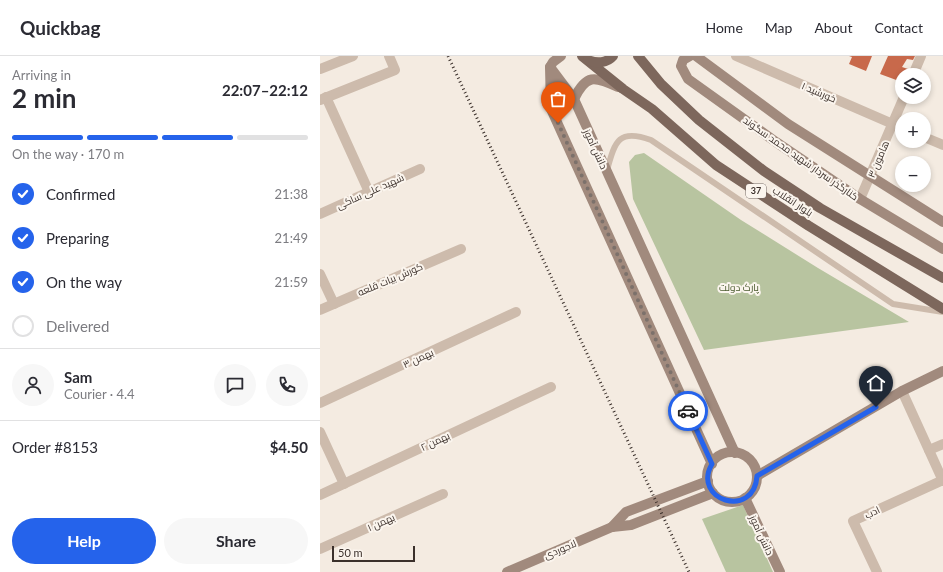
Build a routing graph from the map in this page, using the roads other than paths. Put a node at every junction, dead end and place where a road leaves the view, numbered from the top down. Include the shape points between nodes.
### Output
1 (353, 56) edge
2 (389, 56) edge
3 (548, 56) edge
4 (561, 56) edge
5 (613, 56) edge
6 (638, 56) edge
7 (690, 56) edge
8 (696, 56) edge
9 (736, 56) edge
10 (921, 56) edge
11 (583, 57) edge
12 (707, 59) edge
13 (550, 67) junction
14 (916, 68) edge
15 (320, 69) edge
16 (623, 89) junction
17 (323, 98) edge
18 (574, 99) junction
19 (895, 125) edge
20 (895, 130) edge
21 (931, 140) edge
22 (943, 145) edge
23 (420, 169) dead end
24 (607, 171) junction
25 (871, 177) junction
26 (369, 192) junction
27 (860, 199) junction
28 (320, 214) edge
29 (943, 222) edge
30 (461, 249) dead end
31 (943, 249) edge
32 (320, 274) edge
33 (943, 278) edge
34 (334, 304) junction
35 (943, 309) edge
36 (320, 310) edge
37 (516, 312) dead end
38 (943, 312) edge
39 (943, 371) edge
40 (551, 387) dead end
41 (902, 391) junction
42 (320, 403) edge
43 (320, 432) edge
44 (943, 444) edge
45 (929, 450) junction
46 (735, 453) junction
47 (712, 464) junction
48 (757, 476) junction
49 (708, 480) junction
50 (943, 480) edge
51 (344, 484) junction
52 (713, 492) junction
53 (443, 494) dead end
54 (320, 495) edge
55 (745, 498) junction
56 (612, 527) junction
57 (320, 549) edge
58 (507, 572) edge
59 (780, 572) edge
60 (877, 572) edge

1 - 15 street
2 - 17 street via 395,70
3 - 13 street
4 - 13 street
5 - 11 main road via 602,62 593,62
6 - 33 main road, بلوار انقلاب / 37 via 660,84 764,171 820,208
7 - 27 street, کنارگذر سردار شهید محمد سگوند via 683,60 680,66 688,79
8 - 12 street, کنارگذر سردار شهید محمد سگوند
9 - 19 street, خورشید ۱
10 - 14 street
11 - 16 main road, بلوار انقلاب / 37
12 - 25 street, کنارگذر سردار شهید محمد سگوند via 788,124
13 - 18 street, دانش آموز
13 - 47 street via 551,109
16 - 18 street via 601,79 591,80 580,86
16 - 35 main road, بلوار انقلاب / 37 via 652,109 716,165
17 - 26 street
18 - 24 street, دانش آموز
20 - 25 street, هامون ۳
21 - 22 street
23 - 26 street, شهید علی ساکی
24 - 38 lane via 615,144 620,139 638,135 651,140 894,304
24 - 46 street, دانش آموز
25 - 27 street, هامون ۳
25 - 29 street, کنارگذر سردار شهید محمد سگوند
26 - 28 street, شهید علی ساکی
27 - 31 street, کنارگذر سردار شهید محمد سگوند
30 - 34 street, کورش بیات قلعه
32 - 34 street
34 - 36 street, کورش بیات قلعه
37 - 42 street, بهمن ۳
39 - 41 street
40 - 51 street, بهمن ۲
41 - 45 street
41 - 48 street
43 - 51 street
44 - 45 street
45 - 50 street
46 - 47 street via 722,455
46 - 48 street via 750,460
47 - 49 street
48 - 55 street via 754,489
49 - 52 street
49 - 56 street, لاجوردی via 626,512
50 - 60 street, ادب via 853,521
51 - 54 street, بهمن ۲
52 - 55 street via 728,501
52 - 56 street, لاجوردی via 631,525
53 - 57 street, بهمن ۱
55 - 59 street, دانش آموز
56 - 58 street, لاجوردی

